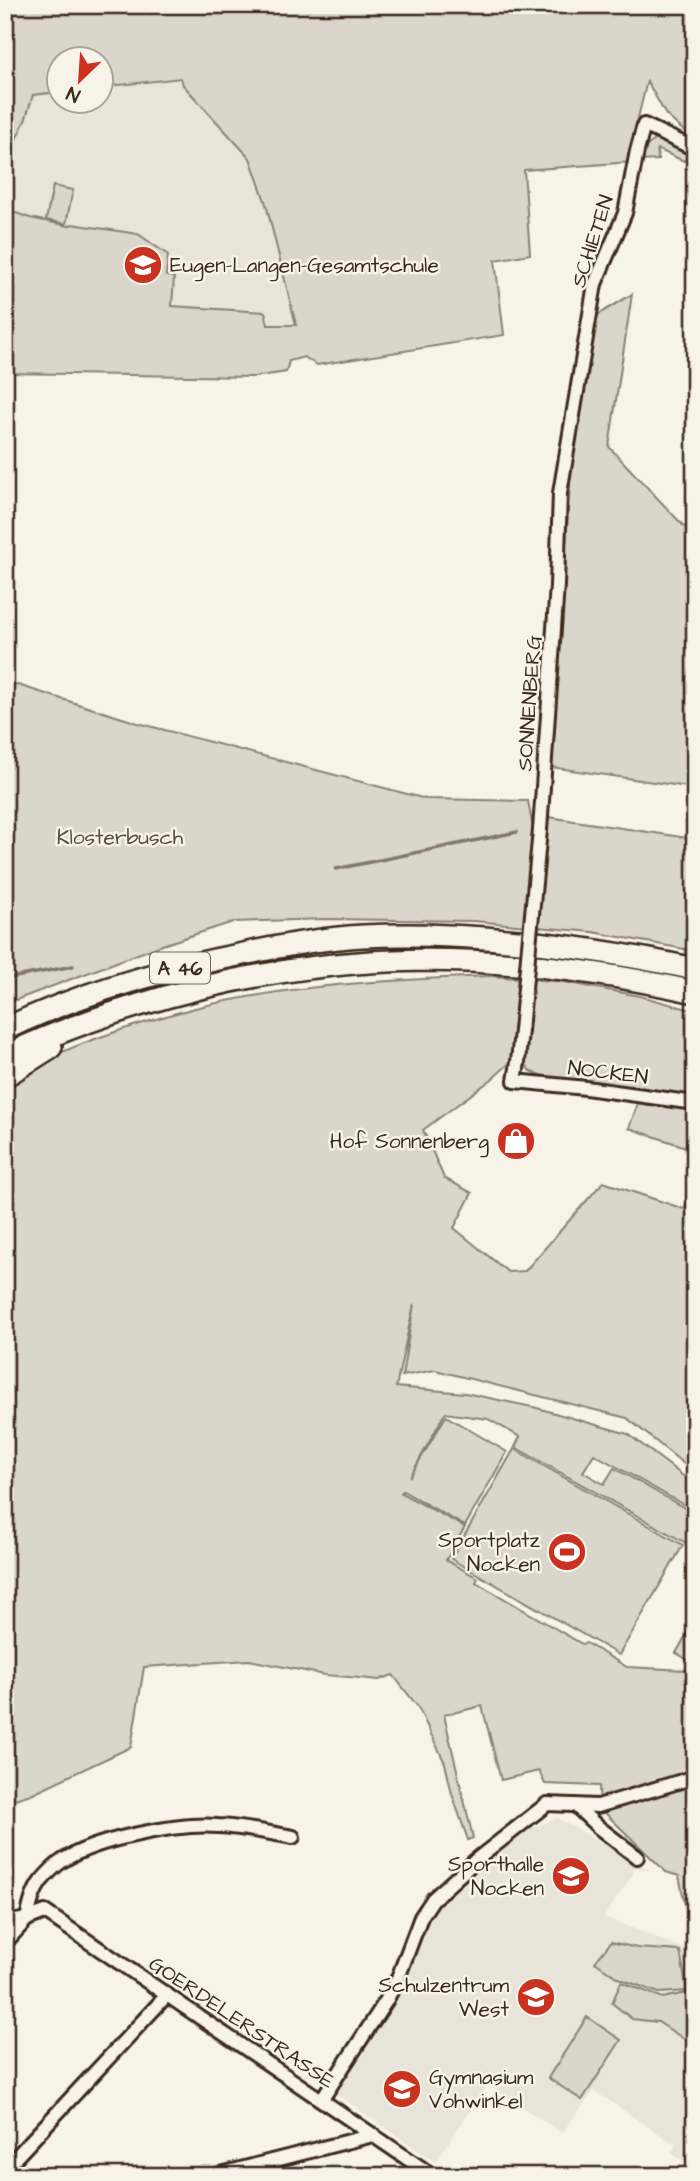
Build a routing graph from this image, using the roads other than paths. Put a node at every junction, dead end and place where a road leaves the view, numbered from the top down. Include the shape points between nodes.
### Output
1 (695, 149) edge
2 (587, 329) joint
3 (695, 970) edge
4 (695, 992) edge
5 (90, 1020) junction
6 (5, 1029) edge
7 (5, 1056) edge
8 (5, 1076) edge
9 (515, 1081) joint
10 (695, 1103) edge
11 (695, 1777) edge
12 (575, 1805) junction
13 (293, 1838) dead end
14 (637, 1857) dead end
15 (27, 1919) junction
16 (5, 1923) edge
17 (5, 1943) edge
18 (167, 1995) junction
19 (322, 2099) junction
20 (373, 2135) junction
21 (5, 2169) edge
22 (213, 2176) edge
23 (433, 2176) edge

1 - 2 street, SCHIETEN via 644,125 625,213 595,284
2 - 9 street, SONNENBERG, bridge via 560,493 540,830
3 - 6 highway, A 46 via 501,939 362,936 198,963 95,992
4 - 5 highway, A 46 via 557,967 410,960 248,976
5 - 7 highway, A 46
5 - 8 highway
9 - 10 street, NOCKEN
11 - 12 street via 598,1806
12 - 14 street
12 - 19 street via 547,1804 433,1899 386,2001
13 - 15 street via 235,1827 184,1826 102,1844 60,1863 40,1882
15 - 16 street
15 - 17 street
15 - 18 street, GOERDELERSTRASSE via 45,1912
18 - 19 street, GOERDELERSTRASSE
18 - 21 street
19 - 20 street, GOERDELERSTRASSE
20 - 22 street
20 - 23 street, GOERDELERSTRASSE

